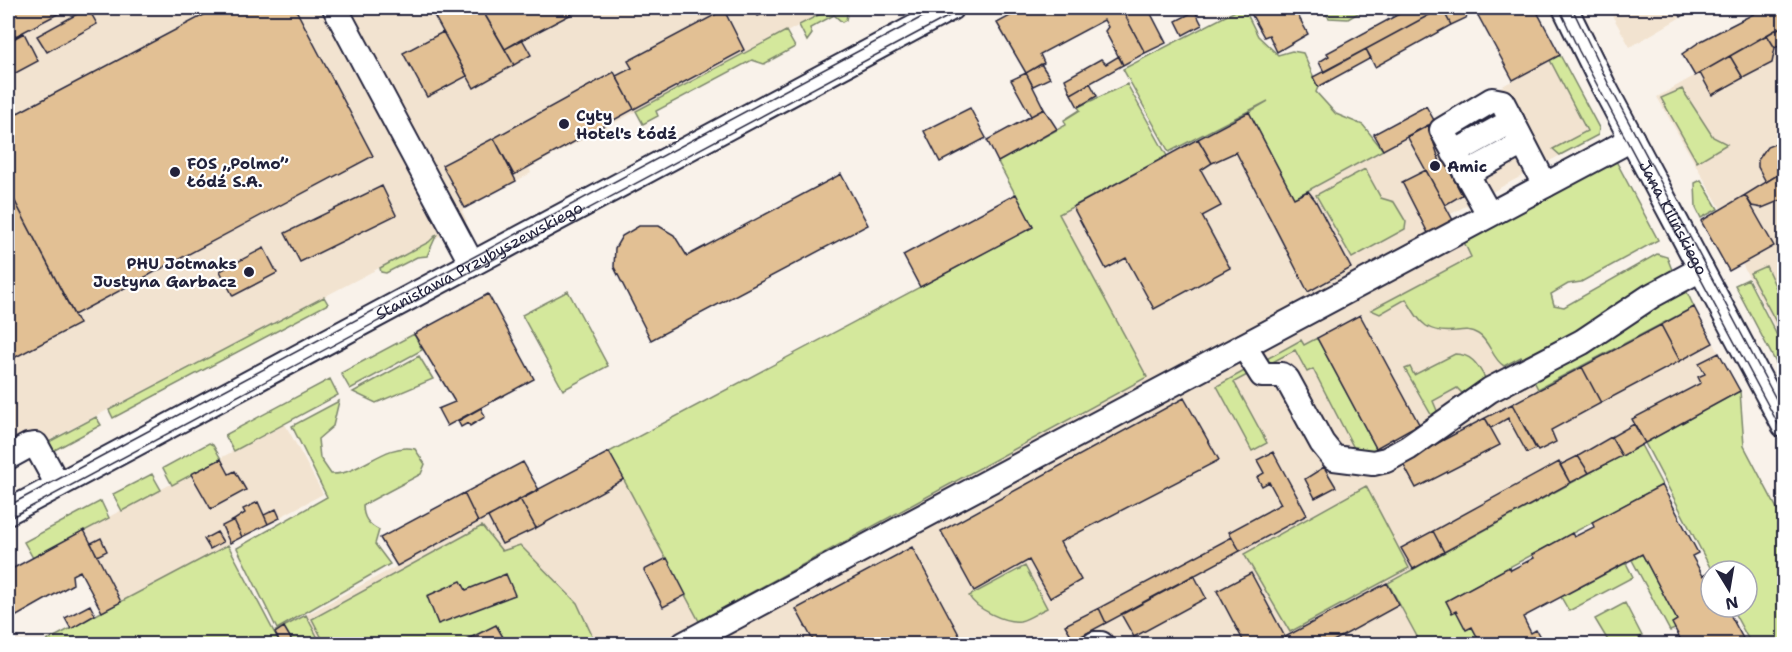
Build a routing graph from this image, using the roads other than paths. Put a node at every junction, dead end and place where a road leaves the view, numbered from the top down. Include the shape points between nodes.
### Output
1 (335, 8) edge
2 (951, 8) edge
3 (1566, 8) edge
4 (1632, 139) junction
5 (1523, 143) junction
6 (1466, 174) junction
7 (1545, 185) junction
8 (1489, 214) junction
9 (472, 264) junction
10 (1701, 268) junction
11 (1244, 346) junction
12 (1785, 425) edge
13 (8, 457) edge
14 (58, 485) junction
15 (8, 512) edge
16 (684, 645) edge
17 (1095, 645) edge
18 (1101, 645) edge

1 - 9 street
2 - 9 street, Stanisława Przybyszewskiego
3 - 4 street, Jana Kilińskiego
4 - 7 street
4 - 10 street, Jana Kilińskiego
5 - 6 street
5 - 6 street via 1497,99 1454,121 1442,130
5 - 7 street
6 - 8 street
7 - 8 street
8 - 11 street
9 - 14 street, Stanisława Przybyszewskiego
10 - 11 street via 1582,342 1490,390 1380,463 1334,459 1287,379 1282,375 1262,375
10 - 12 street, Jana Kilińskiego
11 - 16 street
13 - 14 street via 36,445
14 - 15 street, Stanisława Przybyszewskiego
17 - 18 street

